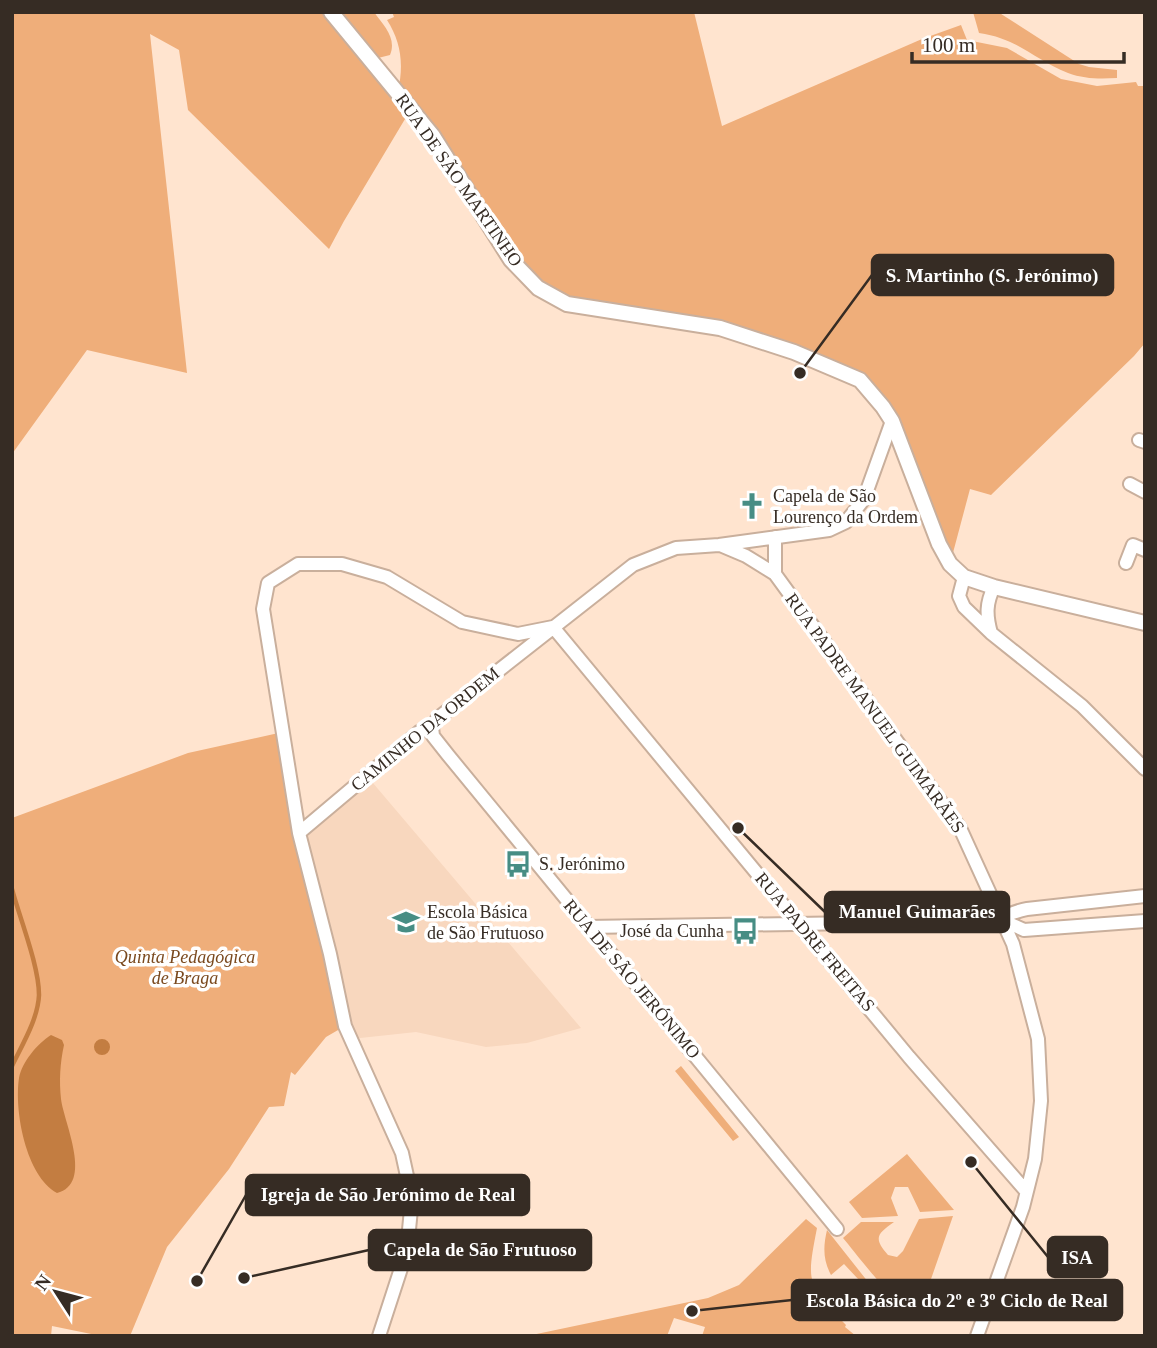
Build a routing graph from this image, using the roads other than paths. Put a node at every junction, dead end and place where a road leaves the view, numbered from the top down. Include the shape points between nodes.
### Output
1 (331, 12) edge
2 (892, 421) junction
3 (1130, 484) dead end
4 (1145, 492) edge
5 (775, 537) junction
6 (719, 545) junction
7 (1145, 550) edge
8 (1126, 563) dead end
9 (775, 574) junction
10 (964, 577) junction
11 (994, 587) junction
12 (1145, 623) edge
13 (553, 627) junction
14 (991, 633) junction
15 (432, 727) junction
16 (1145, 769) edge
17 (299, 833) junction
18 (1145, 896) edge
19 (1002, 920) junction
20 (1145, 921) edge
21 (800, 923) junction
22 (587, 927) junction
23 (1026, 1191) junction
24 (837, 1229) dead end
25 (379, 1336) edge
26 (977, 1336) edge

1 - 2 street, RUA DE SÃO MARTINHO via 433,136 512,260 538,288 567,304 720,328 794,352 860,380
2 - 5 street, CAMINHO DA ORDEM via 864,499 846,522 829,530
2 - 10 street, RUA DE SÃO MARTINHO via 939,544
3 - 4 street
5 - 6 street, CAMINHO DA ORDEM
5 - 9 street, RUA PADRE MANUEL GUIMARÃES
6 - 9 street, RUA PADRE MANUEL GUIMARÃES
6 - 13 street, CAMINHO DA ORDEM via 676,548 633,565
7 - 8 street via 1133,545
9 - 19 street, RUA PADRE MANUEL GUIMARÃES via 960,828
10 - 11 street
10 - 14 street via 959,596 964,607
11 - 12 street
11 - 14 street via 986,612
13 - 15 street, CAMINHO DA ORDEM
13 - 17 street, CAMINHO DA ORDEM via 517,634 462,622 387,577 342,564 298,564 268,583 263,609
13 - 21 street, RUA PADRE FREITAS
14 - 16 street via 1082,706
15 - 17 street, CAMINHO DA ORDEM via 419,732
15 - 22 street, RUA DE SÃO JERÓNIMO via 433,736
17 - 25 street via 345,1026 402,1153 412,1199 407,1250
18 - 19 street via 1019,910
19 - 20 street via 1024,930
19 - 21 street
19 - 23 street, RUA PADRE MANUEL GUIMARÃES via 1013,944 1038,1039 1041,1101 1035,1159
21 - 22 street
21 - 23 street, RUA PADRE FREITAS
22 - 24 street, RUA DE SÃO JERÓNIMO
23 - 26 street, RUA PADRE MANUEL GUIMARÃES

